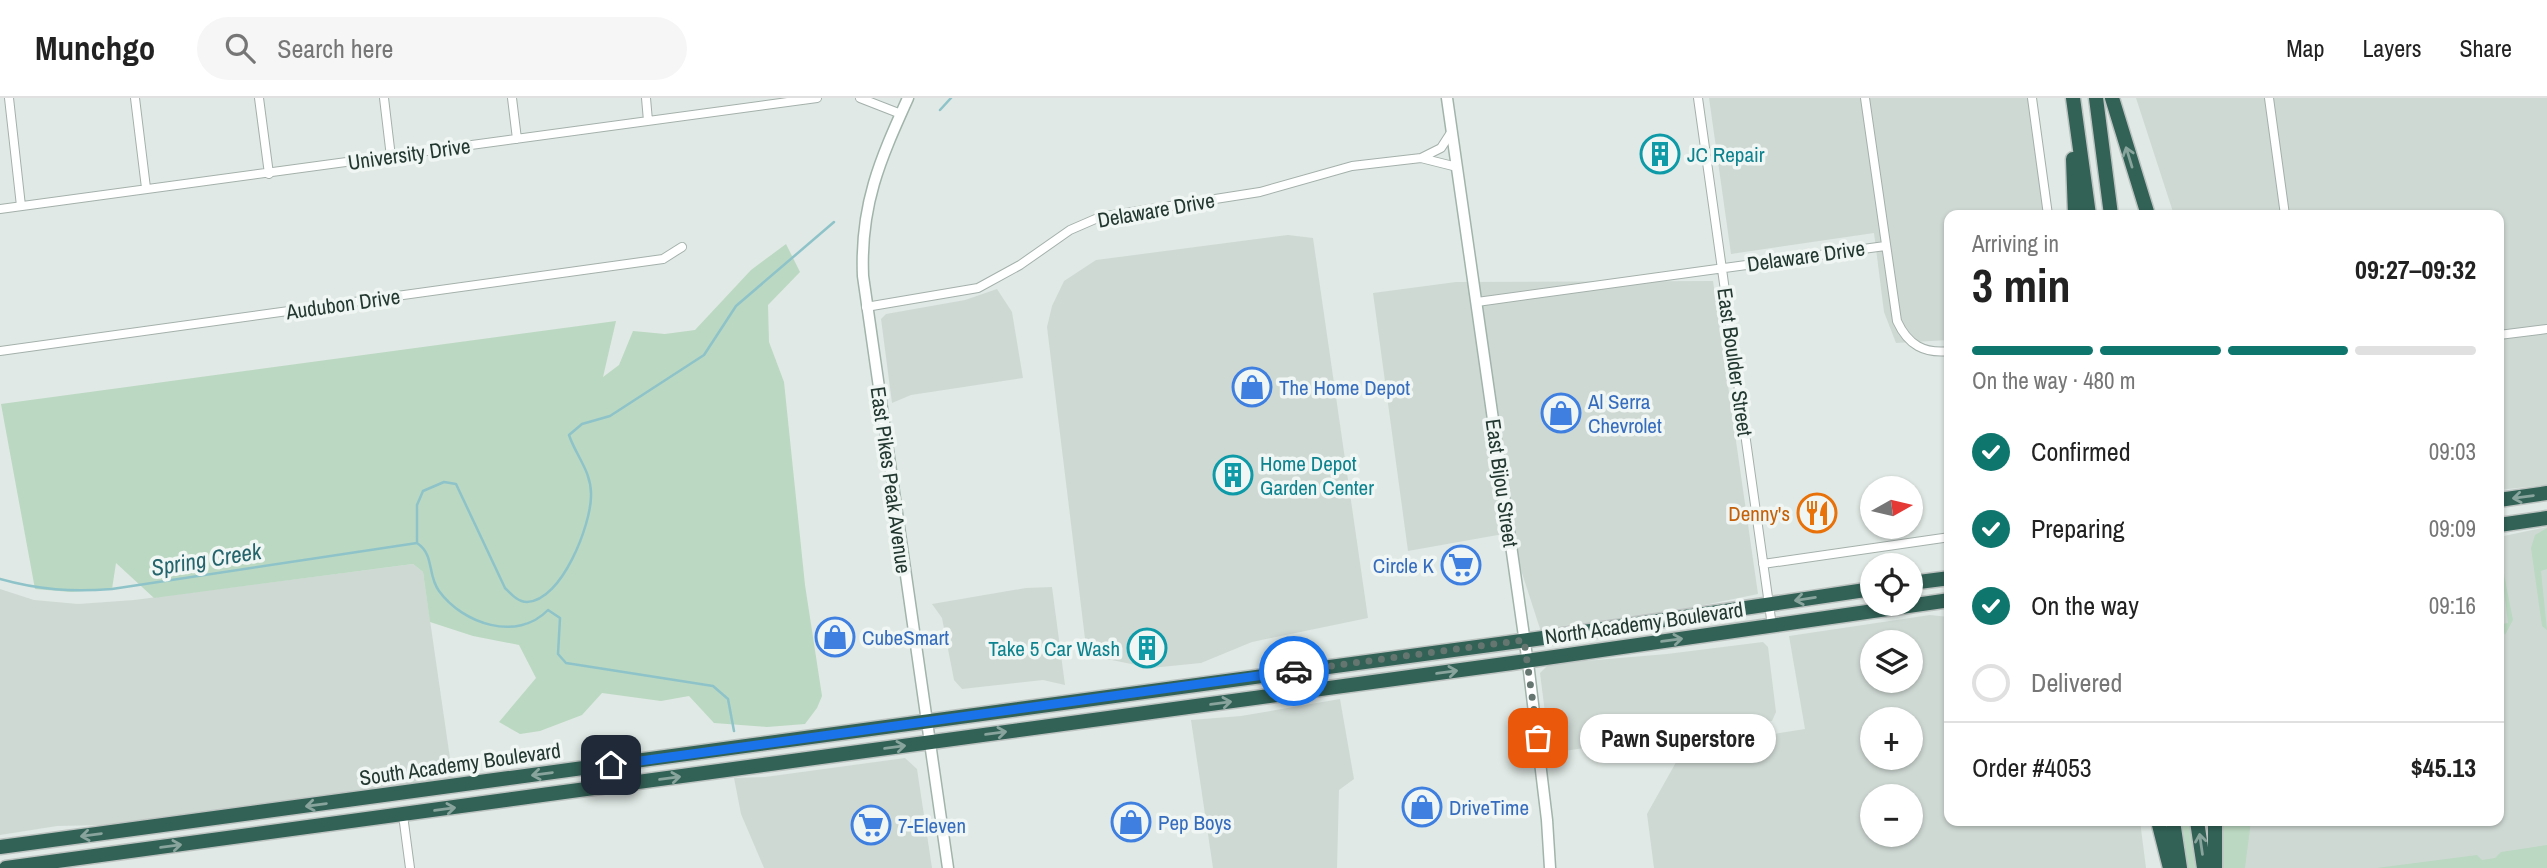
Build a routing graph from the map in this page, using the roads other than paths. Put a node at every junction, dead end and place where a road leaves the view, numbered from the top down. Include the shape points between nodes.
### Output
1 (9, 98) edge
2 (135, 98) edge
3 (259, 98) edge
4 (384, 98) edge
5 (512, 98) edge
6 (646, 98) edge
7 (817, 98) edge
8 (860, 98) edge
9 (908, 98) edge
10 (1447, 98) edge
11 (1698, 98) edge
12 (1865, 98) edge
13 (2032, 98) edge
14 (2072, 98) edge
15 (2096, 98) edge
16 (2112, 98) edge
17 (2269, 98) edge
18 (776, 101) edge
19 (901, 114) junction
20 (648, 121) junction
21 (1452, 131) junction
22 (517, 139) junction
23 (391, 156) junction
24 (1421, 158) junction
25 (1457, 167) junction
26 (269, 174) junction
27 (146, 188) junction
28 (22, 206) junction
29 (0, 209) edge
30 (2047, 210) edge
31 (2075, 210) edge
32 (2088, 210) edge
33 (2110, 210) edge
34 (2146, 210) edge
35 (2284, 210) edge
36 (1885, 246) junction
37 (682, 247) dead end
38 (1722, 268) junction
39 (1477, 302) junction
40 (866, 307) junction
41 (2547, 329) edge
42 (2504, 334) edge
43 (0, 351) edge
44 (1944, 351) edge
45 (2547, 493) edge
46 (2504, 499) edge
47 (2547, 518) edge
48 (2504, 524) edge
49 (1944, 538) edge
50 (1763, 564) junction
51 (1944, 579) edge
52 (1923, 581) edge
53 (1860, 591) edge
54 (1944, 601) edge
55 (1769, 605) junction
56 (1772, 626) junction
57 (1524, 640) junction
58 (1527, 661) junction
59 (925, 722) junction
60 (928, 743) junction
61 (402, 815) junction
62 (2159, 826) edge
63 (2174, 826) edge
64 (2198, 826) edge
65 (2216, 826) edge
66 (0, 847) edge
67 (6, 868) edge
68 (410, 868) edge
69 (948, 868) edge
70 (1550, 868) edge
71 (2170, 868) edge
72 (2180, 868) edge
73 (2204, 868) edge
74 (2215, 868) edge

1 - 28 street
2 - 27 street
3 - 26 street
4 - 23 street
5 - 22 street
6 - 20 street
7 - 18 street, University Drive
8 - 19 street
9 - 19 main road, East Pikes Peak Avenue
10 - 21 main road, East Bijou Street
11 - 38 street, East Boulder Street
12 - 36 street
13 - 30 street
14 - 31 highway
14 - 32 highway
15 - 33 highway
34 -> 16 highway
17 - 35 street
18 - 20 street, University Drive
19 - 40 main road, East Pikes Peak Avenue via 877,165 866,208 862,253
20 - 22 street, University Drive
21 - 24 street via 1441,148
21 - 25 main road, East Bijou Street
22 - 23 street, University Drive
23 - 26 street, University Drive
24 - 25 street, Delaware Drive
24 - 40 street, Delaware Drive via 1352,166 1260,192 1115,213 1070,230 978,288
25 - 39 main road, East Bijou Street
26 - 27 street, University Drive
27 - 28 street, University Drive
28 - 29 street, University Drive
36 - 38 street, Delaware Drive
36 - 44 street via 1901,331 1928,352
37 - 43 street, Audubon Drive via 663,259
38 - 39 street, Delaware Drive
38 - 50 street, East Boulder Street
39 - 57 main road, East Bijou Street
40 - 59 main road, East Pikes Peak Avenue
41 - 42 street
45 -> 46 highway
47 - 48 highway
49 - 50 street
50 - 55 street, East Boulder Street
51 - 52 highway
53 -> 55 highway, North Academy Boulevard
54 - 56 highway, North Academy Boulevard
55 - 56 street, East Boulder Street
55 - 57 highway, North Academy Boulevard
58 -> 56 highway, North Academy Boulevard
57 - 58 main road, East Bijou Street
57 - 59 highway, North Academy Boulevard
60 -> 58 highway, North Academy Boulevard
58 - 70 main road, East Bijou Street
59 - 60 main road, East Pikes Peak Avenue
59 -> 66 highway, South Academy Boulevard
61 -> 60 highway, South Academy Boulevard
60 - 69 main road, East Pikes Peak Avenue
67 -> 61 highway, South Academy Boulevard
61 - 68 street
62 - 71 highway
63 - 72 highway
73 -> 64 highway
65 - 74 highway

